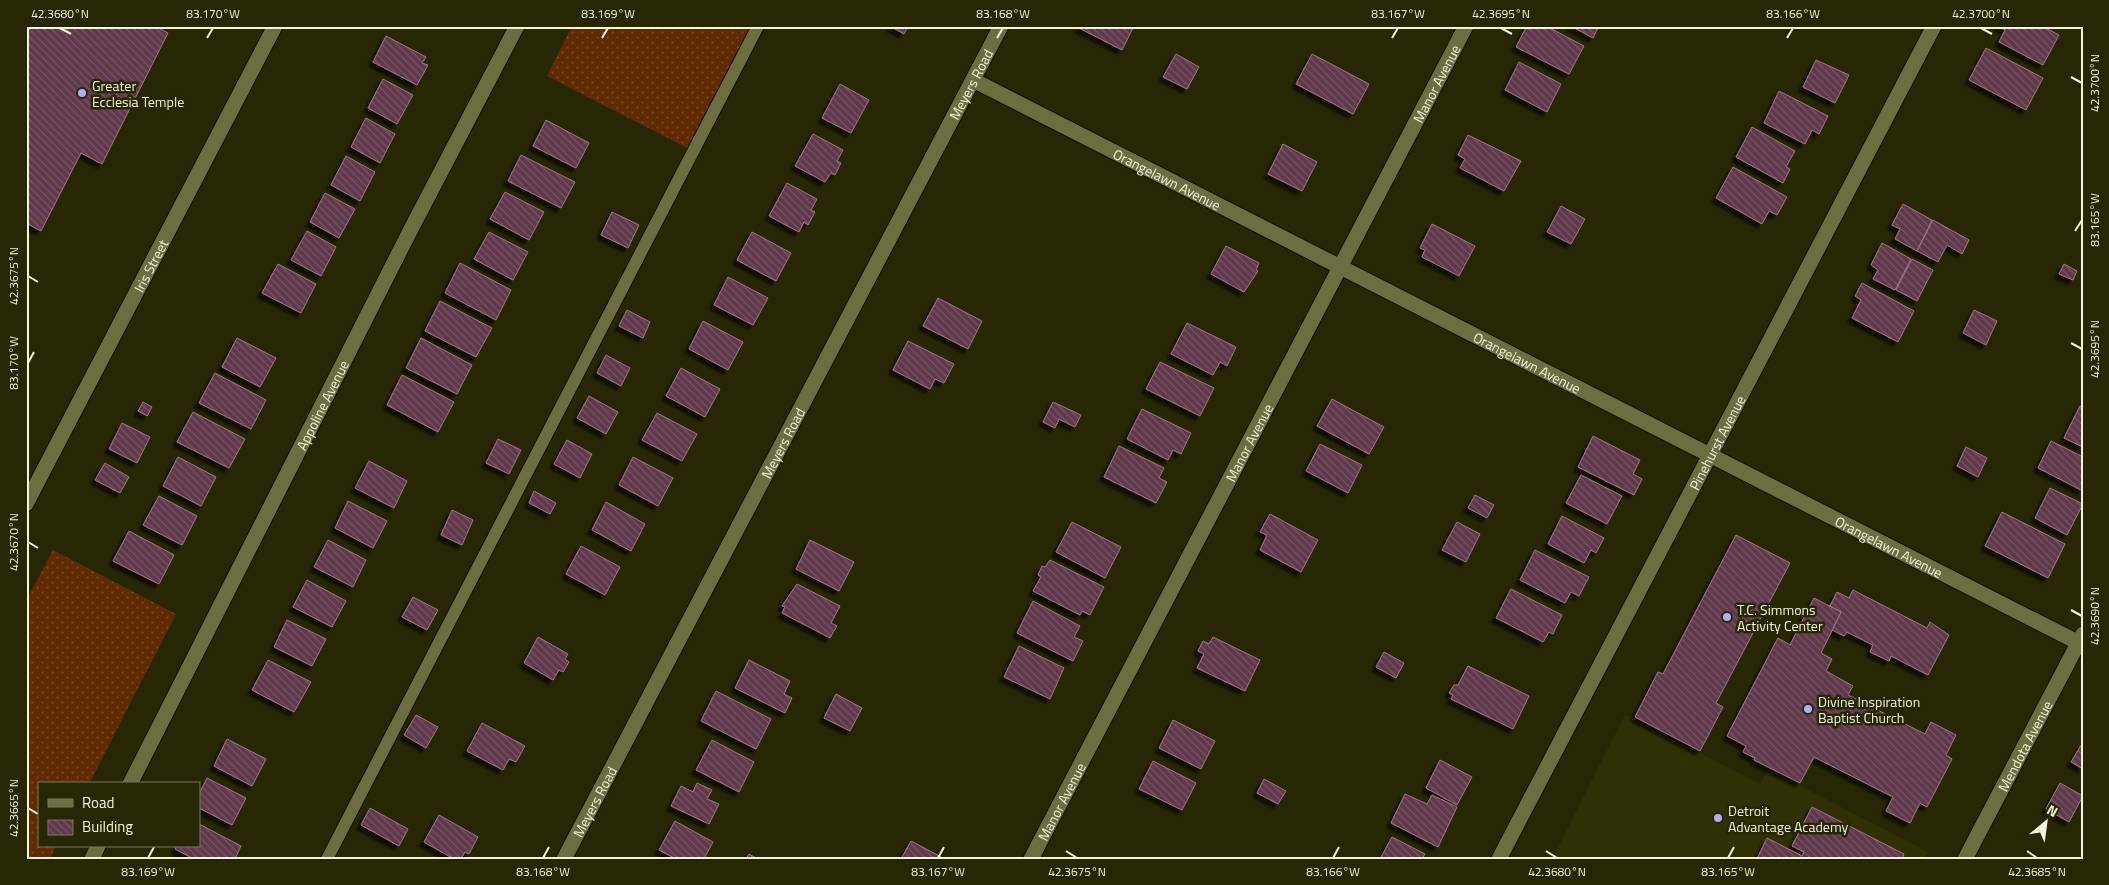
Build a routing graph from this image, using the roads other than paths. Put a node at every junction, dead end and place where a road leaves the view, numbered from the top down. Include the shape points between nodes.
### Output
1 (275, 26) edge
2 (517, 26) edge
3 (758, 26) edge
4 (1001, 26) edge
5 (1466, 26) edge
6 (1934, 26) edge
7 (973, 80) junction
8 (1341, 267) junction
9 (1709, 455) junction
10 (26, 504) edge
11 (2081, 641) edge
12 (131, 782) edge
13 (327, 859) edge
14 (564, 859) edge
15 (1031, 859) edge
16 (1499, 859) edge
17 (1965, 859) edge

1 - 10 street, Iris Street
2 - 12 street, Appoline Avenue
3 - 13 lane
4 - 7 street, Meyers Road
5 - 8 street, Manor Avenue
6 - 9 street, Pinehurst Avenue
7 - 8 street, Orangelawn Avenue
7 - 14 street, Meyers Road
8 - 9 street, Orangelawn Avenue
8 - 15 street, Manor Avenue
9 - 11 street, Orangelawn Avenue
9 - 16 street, Pinehurst Avenue
11 - 17 street, Mendota Avenue

